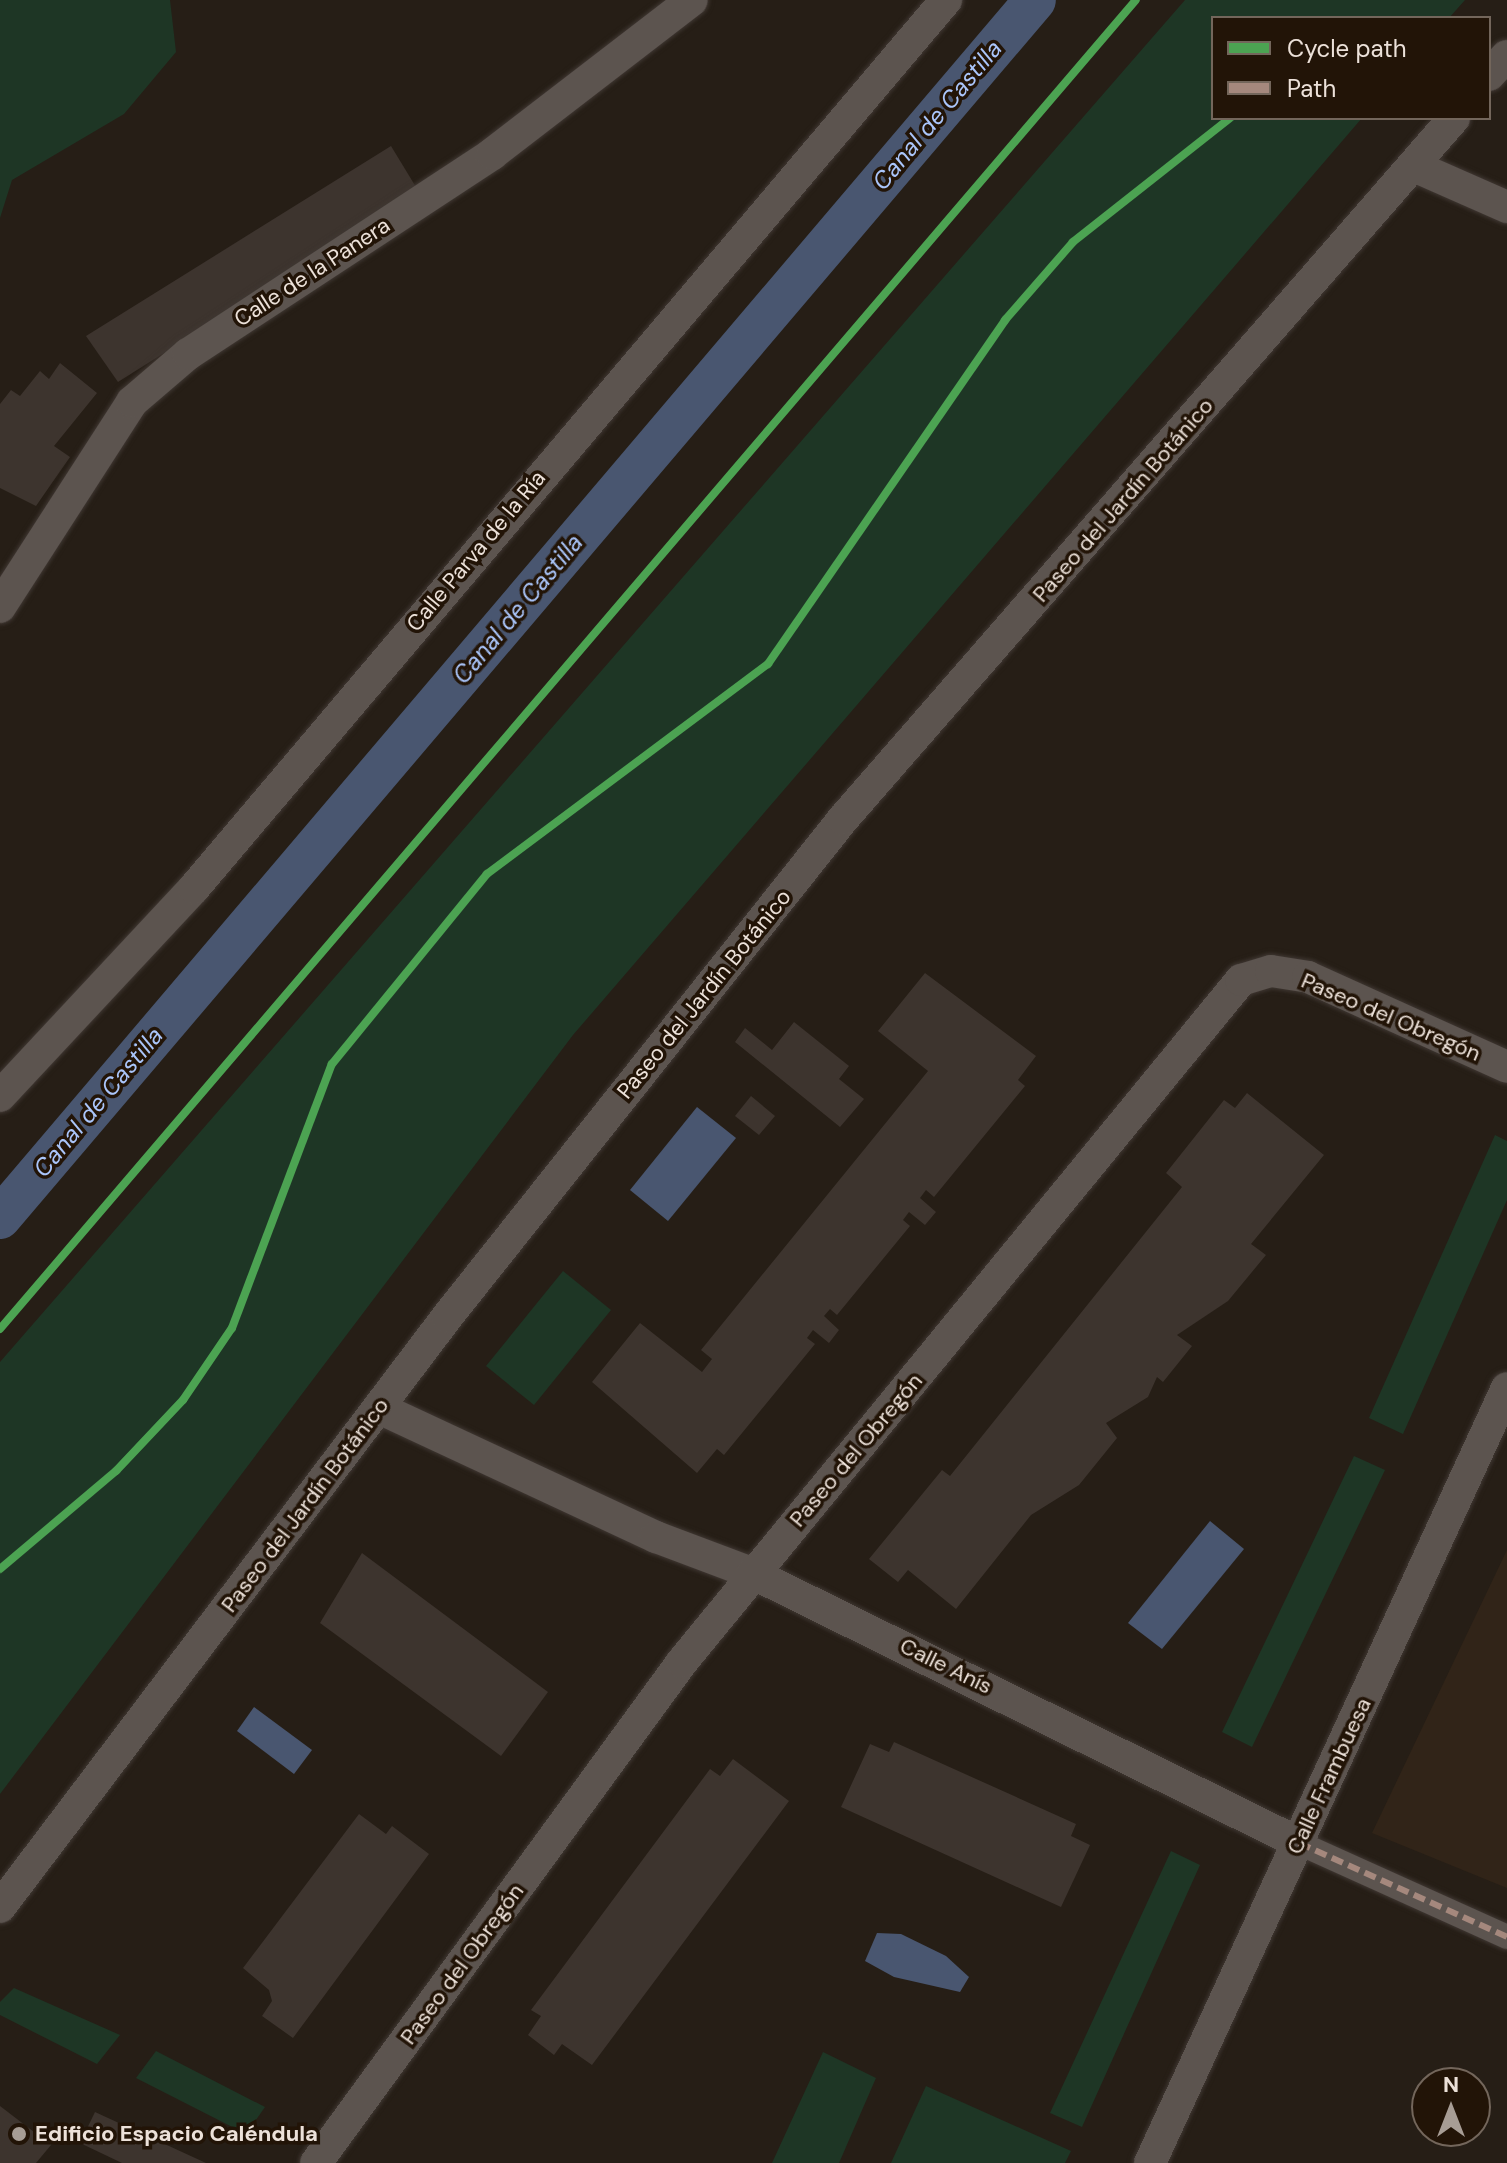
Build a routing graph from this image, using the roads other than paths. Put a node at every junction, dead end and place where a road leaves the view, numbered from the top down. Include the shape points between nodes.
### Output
1 (692, 0) edge
2 (946, 0) edge
3 (1507, 56) edge
4 (1491, 73) edge
5 (1452, 120) edge
6 (1414, 166) junction
7 (1507, 207) edge
8 (0, 607) edge
9 (1507, 1067) edge
10 (0, 1096) edge
11 (1507, 1388) edge
12 (379, 1408) junction
13 (752, 1573) junction
14 (1299, 1843) junction
15 (0, 1907) edge
16 (1507, 1937) edge
17 (316, 2163) edge
18 (1150, 2163) edge

1 - 8 street, Calle de la Panera via 492,154 188,354 132,402
2 - 10 street, Calle Parva de la Ría via 194,888
3 - 4 street
5 - 6 street, Paseo del Jardín Botánico
6 - 7 street
6 - 12 street, Paseo del Jardín Botánico via 843,819
9 - 13 street, Paseo del Obregón via 1308,977 1271,971 1241,980
11 - 14 street, Calle Frambuesa
12 - 13 street, Calle Anís via 601,1513
12 - 15 street, Paseo del Jardín Botánico
13 - 14 street, Calle Anís via 1166,1771
13 - 17 street, Paseo del Obregón
14 - 16 street, Calle Anís
14 - 18 street, Calle Frambuesa

